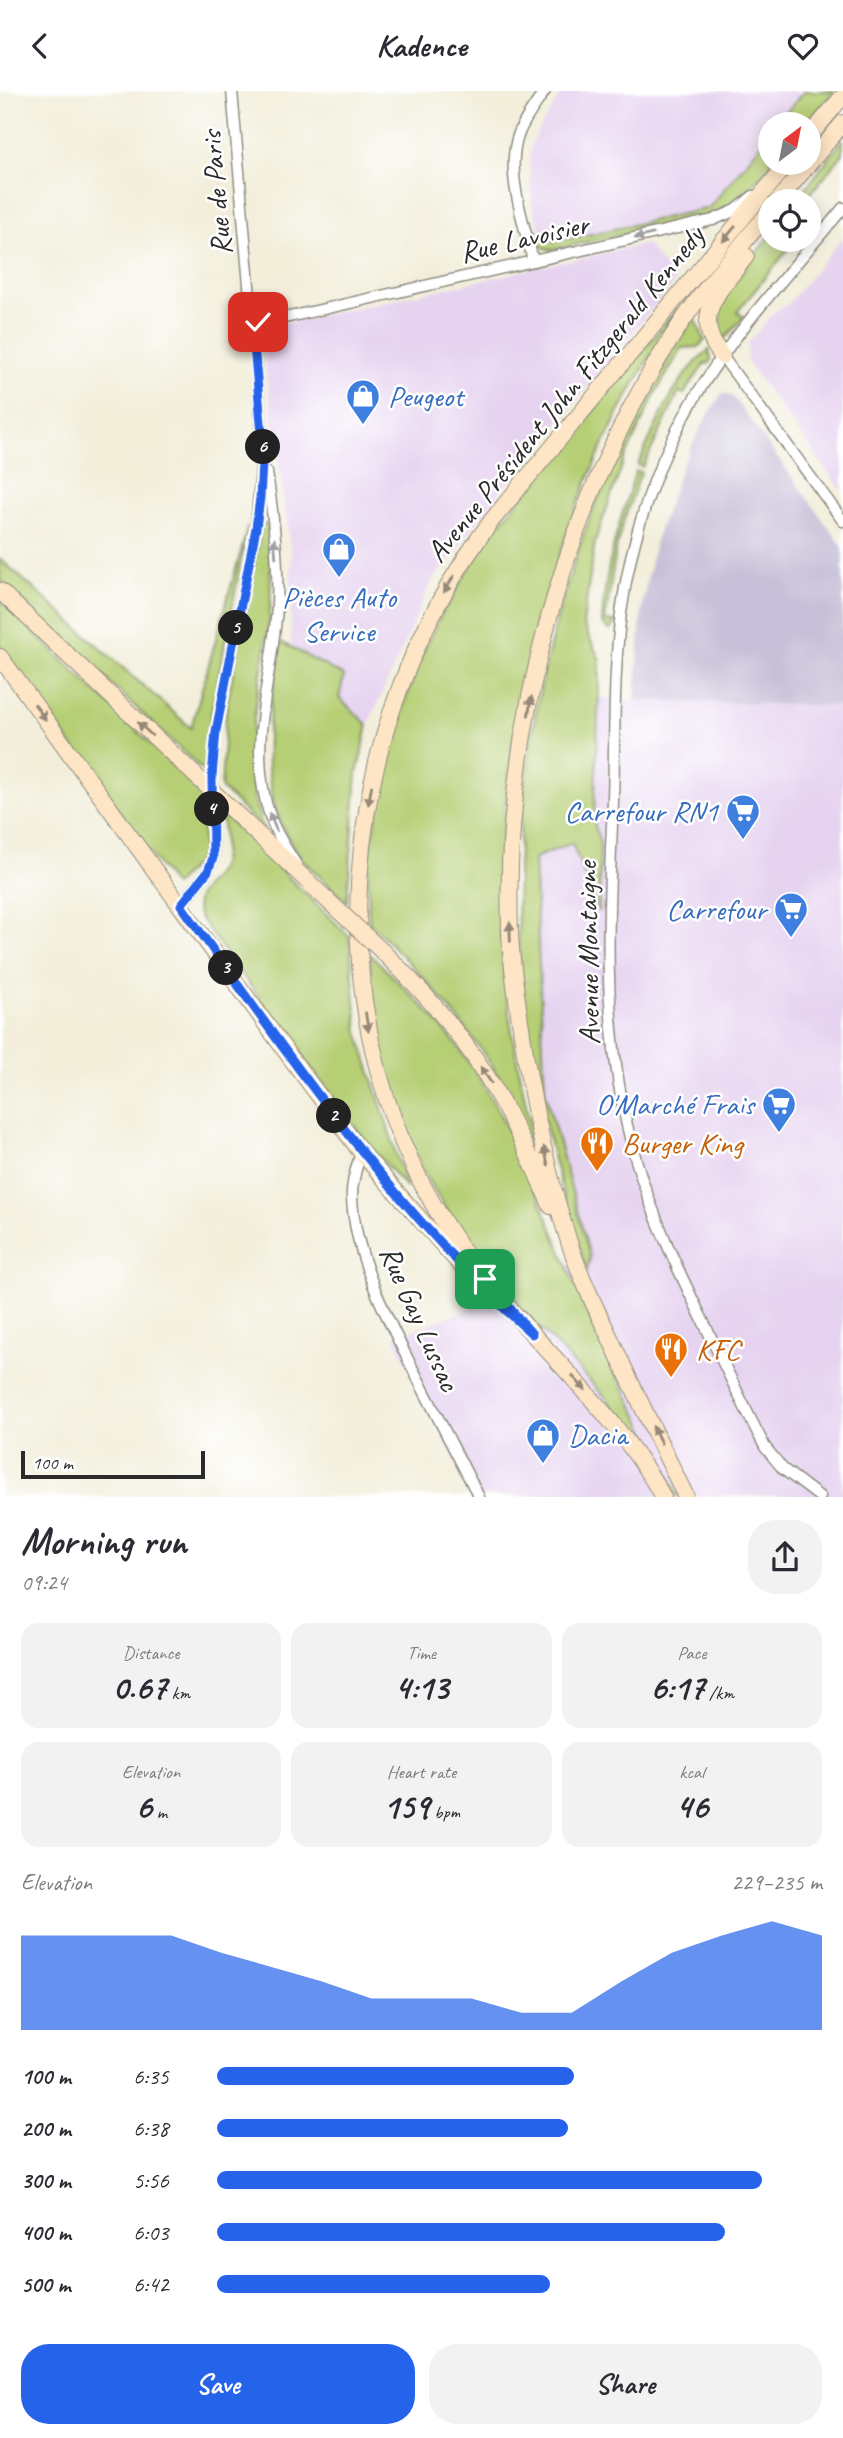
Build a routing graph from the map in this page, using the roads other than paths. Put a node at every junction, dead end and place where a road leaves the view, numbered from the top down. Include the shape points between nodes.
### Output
1 (232, 91) edge
2 (545, 91) edge
3 (843, 96) edge
4 (821, 122) edge
5 (843, 123) edge
6 (822, 148) junction
7 (775, 175) edge
8 (778, 175) edge
9 (788, 189) edge
10 (795, 189) edge
11 (843, 208) edge
12 (758, 226) edge
13 (758, 240) edge
14 (533, 261) junction
15 (252, 323) junction
16 (722, 356) junction
17 (263, 445) junction
18 (843, 521) edge
19 (0, 591) edge
20 (0, 657) edge
21 (306, 881) junction
22 (181, 905) junction
23 (361, 1151) junction
24 (579, 1269) junction
25 (532, 1334) junction
26 (479, 1496) edge
27 (663, 1496) edge
28 (687, 1496) edge
29 (820, 1496) edge

1 - 15 street, Rue de Paris
2 - 14 street via 520,130 513,158
3 - 4 main road
5 - 6 main road
6 - 9 main road
6 - 10 main road
7 -> 14 street, Rue Lavoisier via 745,203 721,217
8 -> 25 main road, Avenue Président John Fitzgerald Kennedy via 471,550 412,657 376,762 361,858 359,943 366,1013 383,1089 432,1203 473,1264
11 - 16 street, Avenue Montaigne
24 -> 12 main road, Avenue Président John Fitzgerald Kennedy via 560,1214 534,1106 511,951 512,830 529,707 559,587 615,441 674,333
13 - 16 main road via 708,312 706,330
14 - 15 street, Rue Lavoisier
15 - 17 street, Rue de Paris
16 - 18 street
16 - 29 street, Avenue Montaigne via 685,415 658,471 635,541 623,600 608,932 610,1024 629,1136 664,1239 765,1447 790,1476
21 -> 17 street via 271,820 261,774 262,722 278,583
17 - 22 street, Rue de Paris via 259,513 216,731 213,858
21 -> 19 main road, bridge
20 -> 22 main road
24 -> 21 main road, bridge via 493,1086 446,1020 383,952
22 - 23 main road
23 - 25 main road via 464,1269
23 - 26 street, Rue Gay Lussac via 352,1195 368,1267 398,1340
28 -> 24 main road, Avenue Président John Fitzgerald Kennedy
25 -> 27 main road, Avenue Président John Fitzgerald Kennedy via 607,1414

